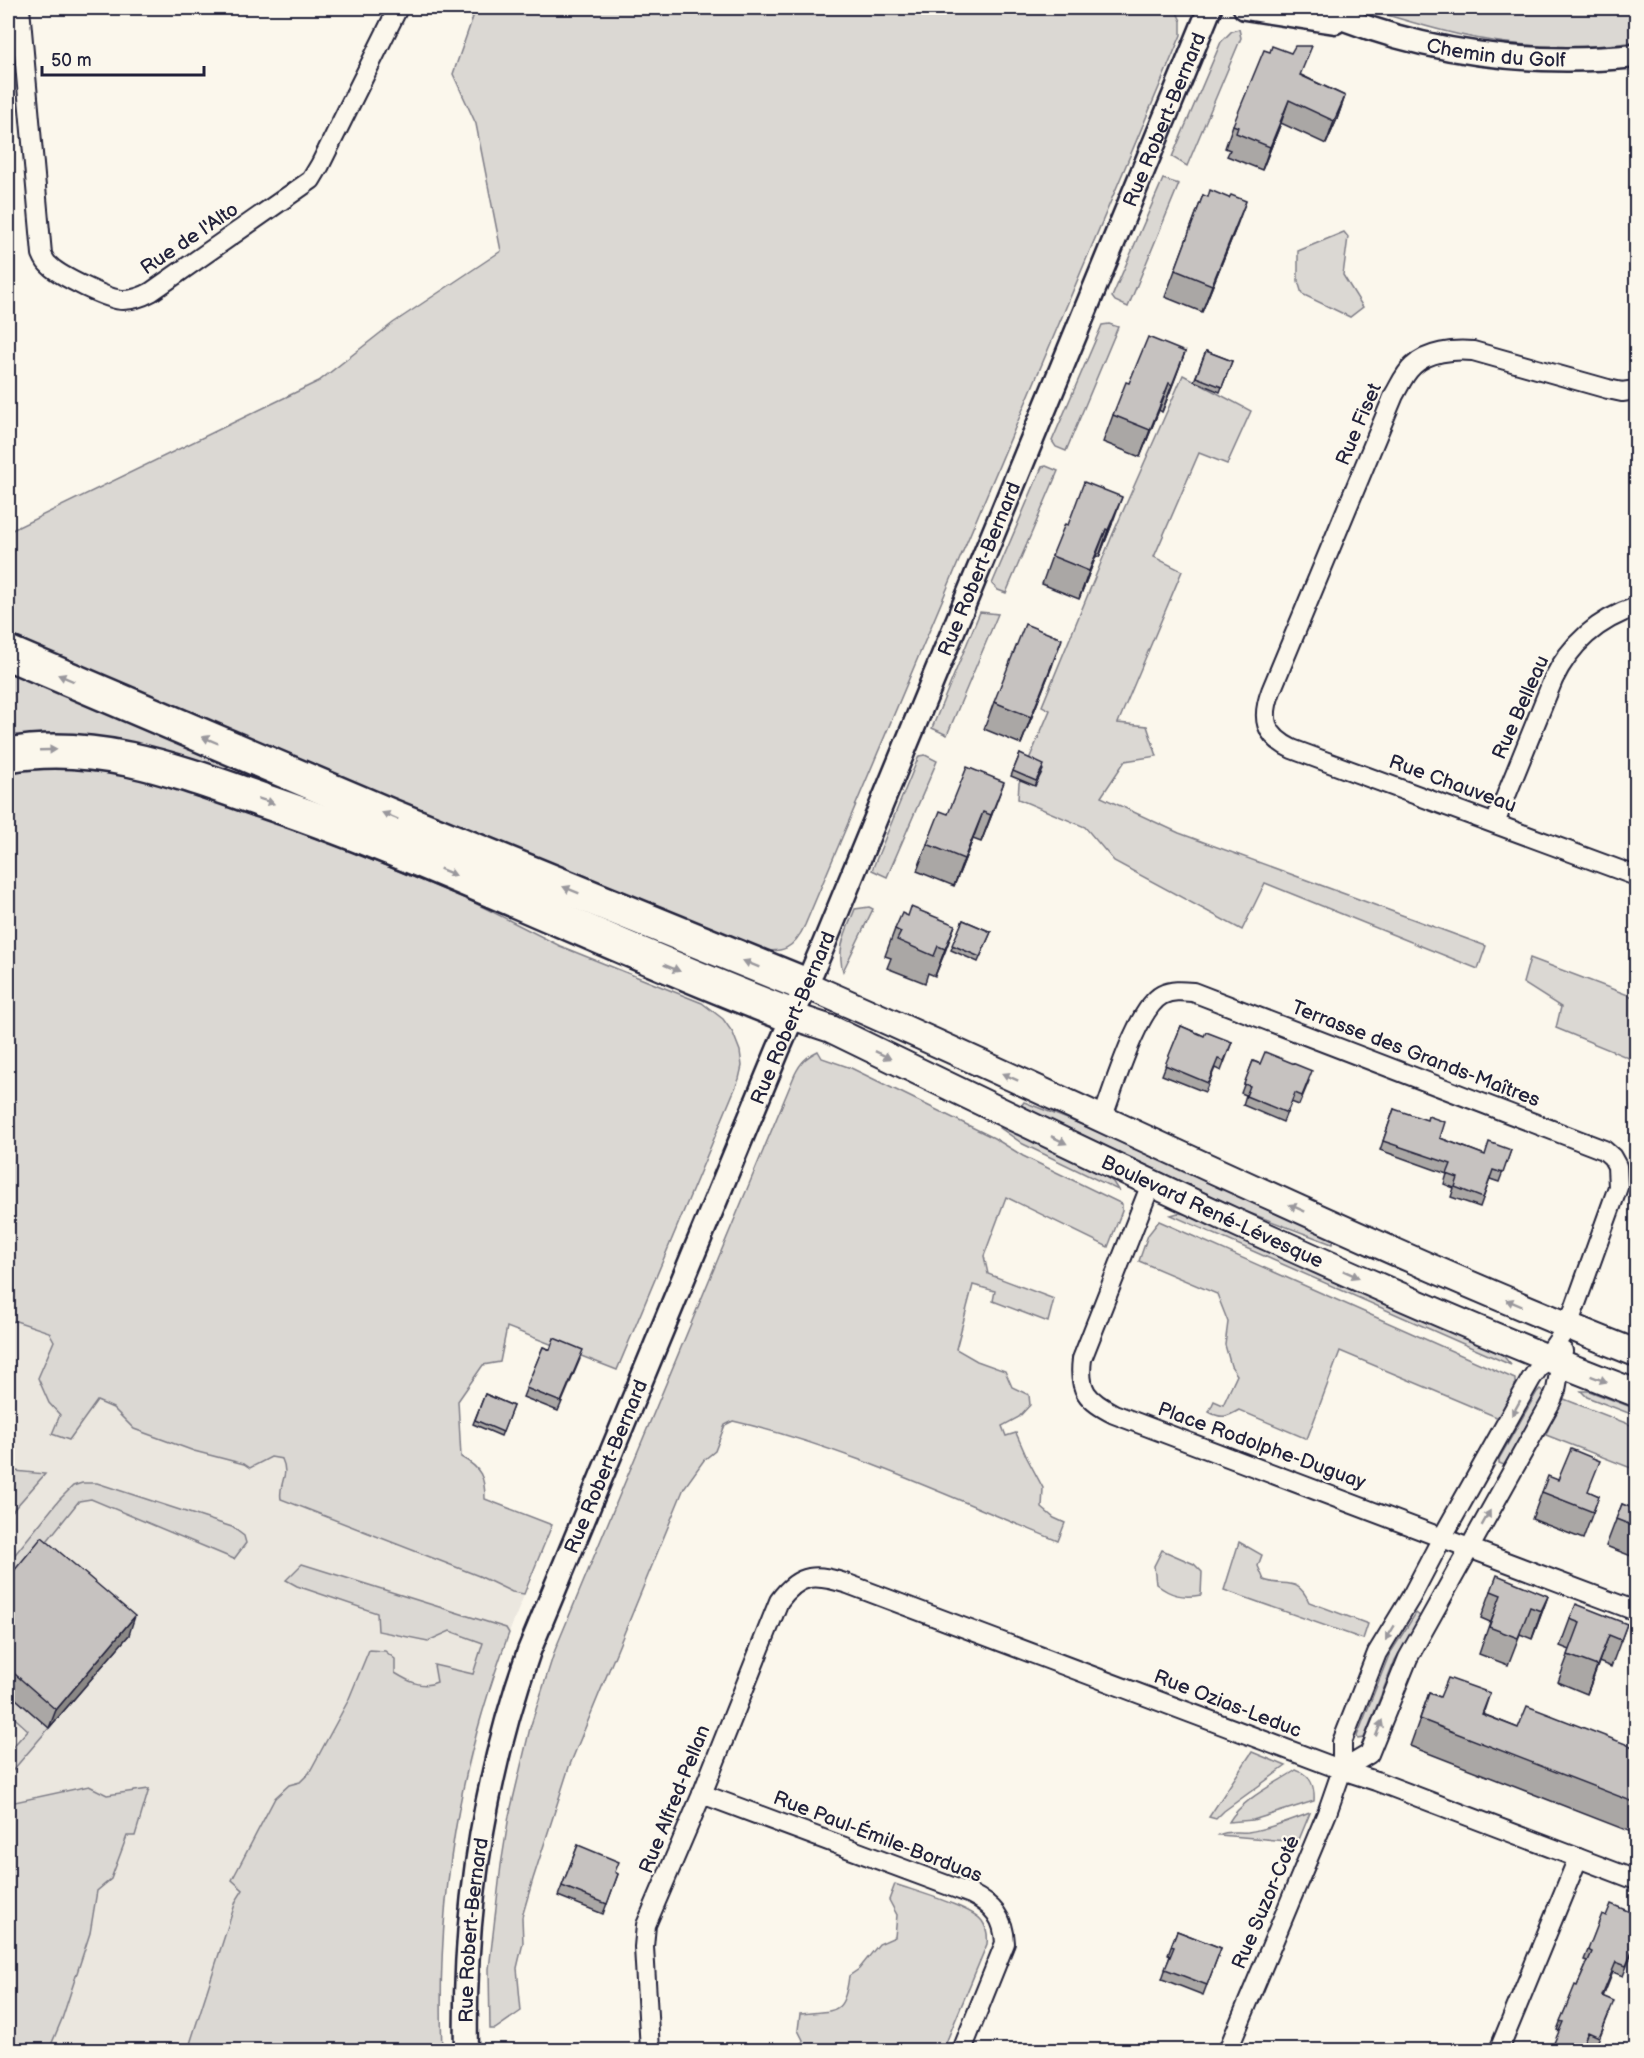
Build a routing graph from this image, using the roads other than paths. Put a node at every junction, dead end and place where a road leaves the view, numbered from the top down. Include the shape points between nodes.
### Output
1 (20, 8) edge
2 (398, 8) edge
3 (1210, 8) edge
4 (1245, 8) edge
5 (1317, 8) edge
6 (1357, 26) junction
7 (1636, 56) edge
8 (1636, 390) edge
9 (1636, 607) edge
10 (8, 653) edge
11 (1266, 719) joint
12 (8, 755) edge
13 (1495, 823) junction
14 (1636, 876) edge
15 (806, 985) junction
16 (792, 1016) junction
17 (1102, 1119) junction
18 (1151, 1184) junction
19 (1568, 1326) junction
20 (1636, 1353) edge
21 (1554, 1361) junction
22 (1636, 1394) edge
23 (1484, 1466) junction
24 (1508, 1479) junction
25 (1443, 1536) junction
26 (1470, 1546) junction
27 (801, 1580) joint
28 (1412, 1597) junction
29 (1434, 1609) junction
30 (1636, 1611) edge
31 (1342, 1770) junction
32 (702, 1794) junction
33 (1578, 1858) junction
34 (1636, 1880) edge
35 (466, 2050) edge
36 (650, 2050) edge
37 (962, 2050) edge
38 (1228, 2050) edge
39 (1498, 2050) edge

1 - 2 street, Rue de l'Alto via 42,254 57,272 110,298 124,300 150,292 311,180
3 - 15 street, Rue Robert-Bernard
4 - 6 street
5 - 6 street
6 - 7 street, Chemin du Golf via 1427,44 1505,57 1576,60
8 - 11 street, Rue Fiset via 1622,392 1473,351 1443,353 1414,364 1394,395 1271,691
9 - 13 street, Rue Belleau via 1596,627 1564,659
15 -> 10 highway via 417,827
11 - 13 street, Rue Chauveau via 1272,734 1283,745
12 -> 16 highway via 43,750 89,752 136,759 202,779 340,828
13 - 14 street, Rue Chauveau
15 - 16 street, Rue Robert-Bernard
17 -> 15 main road, Boulevard René-Lévesque
16 -> 18 main road, Boulevard René-Lévesque via 831,1029
16 - 35 street, Rue Robert-Bernard via 585,1511 519,1680 494,1768 476,1868 467,1971
19 -> 17 main road, Boulevard René-Lévesque
17 - 19 street, Terrasse des Grands-Maîtres via 1143,1017 1161,995 1180,991 1193,992 1604,1150 1617,1166 1618,1187
18 -> 21 main road, Boulevard René-Lévesque
18 - 25 street, Place Rodolphe-Duguay via 1082,1359 1080,1383 1085,1394 1114,1414
19 - 20 main road, Boulevard René-Lévesque
19 - 21 street, Rue Suzor-Coté
21 -> 22 main road, Boulevard René-Lévesque
21 -> 23 street, Rue Suzor-Coté via 1532,1379
21 - 24 street, Rue Suzor-Coté via 1554,1396
23 - 24 street
23 - 25 street, Rue Suzor-Coté
26 -> 24 street, Rue Suzor-Coté
25 - 26 street, Place Rodolphe-Duguay
25 - 28 street, Rue Suzor-Coté
26 - 29 street, Rue Suzor-Coté
26 - 30 street, Place Rodolphe-Duguay
27 - 31 street, Rue Ozias-Leduc via 815,1576 848,1584
27 - 32 street, Rue Alfred-Pellan via 779,1601
28 - 29 street
28 -> 31 street, Rue Suzor-Coté via 1377,1653 1342,1742
31 -> 29 street, Rue Suzor-Coté via 1369,1754 1407,1658
31 - 33 street, Rue Ozias-Leduc
31 - 38 street, Rue Suzor-Coté
32 - 36 street, Rue Alfred-Pellan via 646,1925
32 - 37 street, Rue Paul-Émile-Borduas via 971,1894 993,1907 1005,1943
33 - 34 street, Rue Ozias-Leduc
33 - 39 street

